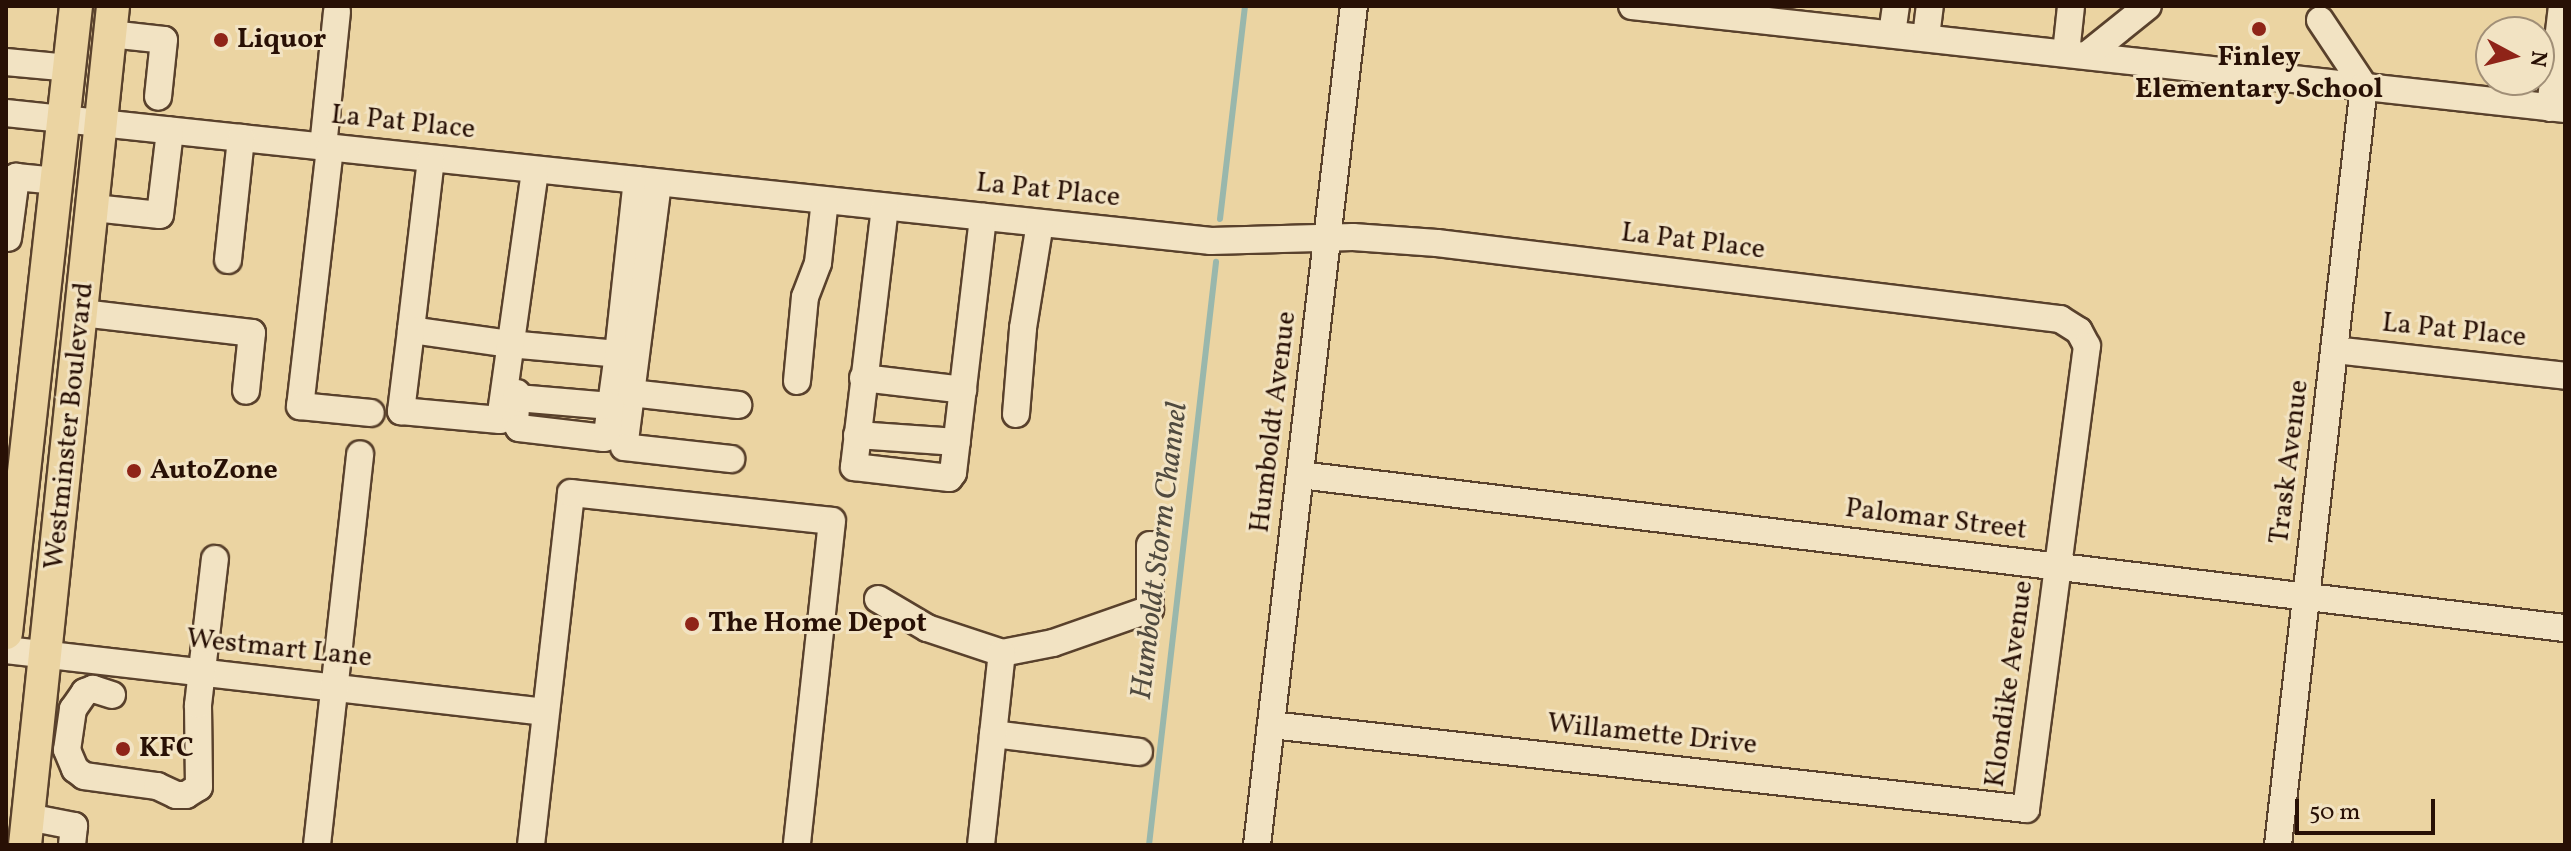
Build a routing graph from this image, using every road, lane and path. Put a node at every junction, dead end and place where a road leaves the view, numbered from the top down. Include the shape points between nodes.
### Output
1 (76, 6) edge
2 (1354, 6) edge
3 (1632, 6) edge
4 (1896, 6) edge
5 (1930, 6) edge
6 (2071, 6) edge
7 (2148, 6) edge
8 (2562, 6) edge
9 (1673, 8) edge
10 (337, 12) dead end
11 (112, 20) edge
12 (2320, 20) dead end
13 (1892, 34) junction
14 (1926, 37) junction
15 (2076, 54) junction
16 (6, 62) edge
17 (69, 68) junction
18 (2364, 86) junction
19 (158, 97) dead end
20 (2558, 108) edge
21 (6, 113) edge
22 (64, 120) junction
23 (103, 124) junction
24 (170, 131) junction
25 (241, 138) junction
26 (326, 148) junction
27 (431, 159) junction
28 (535, 170) junction
29 (57, 181) junction
30 (647, 181) junction
31 (825, 200) junction
32 (885, 207) junction
33 (94, 208) junction
34 (983, 217) junction
35 (1040, 223) junction
36 (7, 238) edge
37 (1327, 238) junction
38 (50, 242) junction
39 (228, 260) dead end
40 (42, 309) junction
41 (82, 313) junction
42 (411, 330) junction
43 (2079, 331) joint
44 (515, 345) junction
45 (2335, 350) junction
46 (618, 354) junction
47 (2565, 376) edge
48 (863, 378) junction
49 (797, 381) dead end
50 (963, 390) junction
51 (246, 391) dead end
52 (621, 399) junction
53 (738, 405) dead end
54 (371, 413) dead end
55 (1016, 414) dead end
56 (857, 435) junction
57 (957, 442) junction
58 (360, 454) dead end
59 (731, 459) dead end
60 (1300, 475) junction
61 (14, 487) edge
62 (1150, 545) dead end
63 (215, 559) dead end
64 (2058, 567) junction
65 (2307, 597) junction
66 (878, 599) dead end
67 (2565, 628) edge
68 (6, 633) edge
69 (6, 650) edge
70 (1002, 653) junction
71 (45, 655) junction
72 (202, 673) junction
73 (334, 688) junction
74 (112, 695) dead end
75 (545, 712) junction
76 (1271, 725) junction
77 (993, 734) junction
78 (1139, 752) dead end
79 (2026, 809) joint
80 (21, 835) edge
81 (2284, 844) edge
82 (72, 845) edge
83 (317, 845) edge
84 (531, 845) edge
85 (797, 845) edge
86 (981, 845) edge
87 (1257, 845) edge

1 - 17 main road, Westminster Boulevard
2 - 37 street, Humboldt Avenue
3 - 9 street
4 - 13 street
5 - 14 street
6 - 15 street
7 - 15 street
8 - 20 street
9 - 13 street
10 - 26 street
11 - 19 street via 164,40
11 - 23 main road, Westminster Boulevard
12 - 18 street
13 - 14 street
14 - 15 street
15 - 18 street
16 - 17 street
17 - 22 main road, Westminster Boulevard
18 - 20 street
18 - 45 street, Trask Avenue
21 - 22 street, La Pat Place
22 - 23 street, La Pat Place
22 - 29 main road, Westminster Boulevard
23 - 24 street, La Pat Place
23 - 33 main road, Westminster Boulevard
24 - 25 street, La Pat Place
24 - 33 street via 160,215
25 - 26 street, La Pat Place
25 - 39 street
26 - 27 street, La Pat Place
26 - 54 street via 300,406
27 - 28 street, La Pat Place
27 - 42 street
28 - 30 street, La Pat Place
28 - 44 street
29 - 36 street via 16,177
29 - 38 main road, Westminster Boulevard
30 - 31 street, La Pat Place
30 - 46 street via 633,214
30 - 52 street
31 - 32 street, La Pat Place
31 - 49 street via 818,263 805,297
32 - 34 street, La Pat Place
32 - 48 street
33 - 41 main road, Westminster Boulevard
34 - 35 street, La Pat Place
34 - 50 street
35 - 37 street, La Pat Place via 1218,242
35 - 55 street
36 - 38 street
37 - 43 street, La Pat Place via 1437,243 2045,317
37 - 60 street, Humboldt Avenue
38 - 40 main road, Westminster Boulevard
40 - 41 main road
40 - 61 main road, Westminster Boulevard
41 - 51 street via 252,333
41 - 71 main road, Westminster Boulevard
42 - 44 street
42 - 44 street via 401,411 500,420
43 - 64 street, Klondike Avenue via 2087,346
44 - 46 street
44 - 52 street via 519,428 604,438
45 - 47 street, La Pat Place
45 - 65 street, Trask Avenue
46 - 52 street
48 - 50 street
48 - 56 street
50 - 57 street
52 - 53 street
52 - 59 street via 624,447
56 - 57 street
56 - 57 street via 856,468 949,478
58 - 73 street
60 - 64 street, Palomar Street
60 - 76 street, Humboldt Avenue
61 - 68 main road, Westminster Boulevard
62 - 70 street via 1150,609 1053,643
63 - 72 street
64 - 65 street, Palomar Street
64 - 79 street, Klondike Avenue
65 - 67 street, Palomar Street
65 - 81 street, Trask Avenue
66 - 70 street via 927,628
69 - 71 street, Westmart Lane
70 - 77 street
71 - 72 street, Westmart Lane
71 - 80 main road, Westminster Boulevard
72 - 73 street, Westmart Lane
72 - 74 street via 199,787 186,795 94,779 69,761 73,709 93,689
73 - 75 street, Westmart Lane
73 - 83 street
75 - 84 street
75 - 85 street via 571,493 832,521
76 - 79 street, Willamette Drive
76 - 87 street, Humboldt Avenue
77 - 78 street
77 - 86 street
80 - 82 street via 74,826

